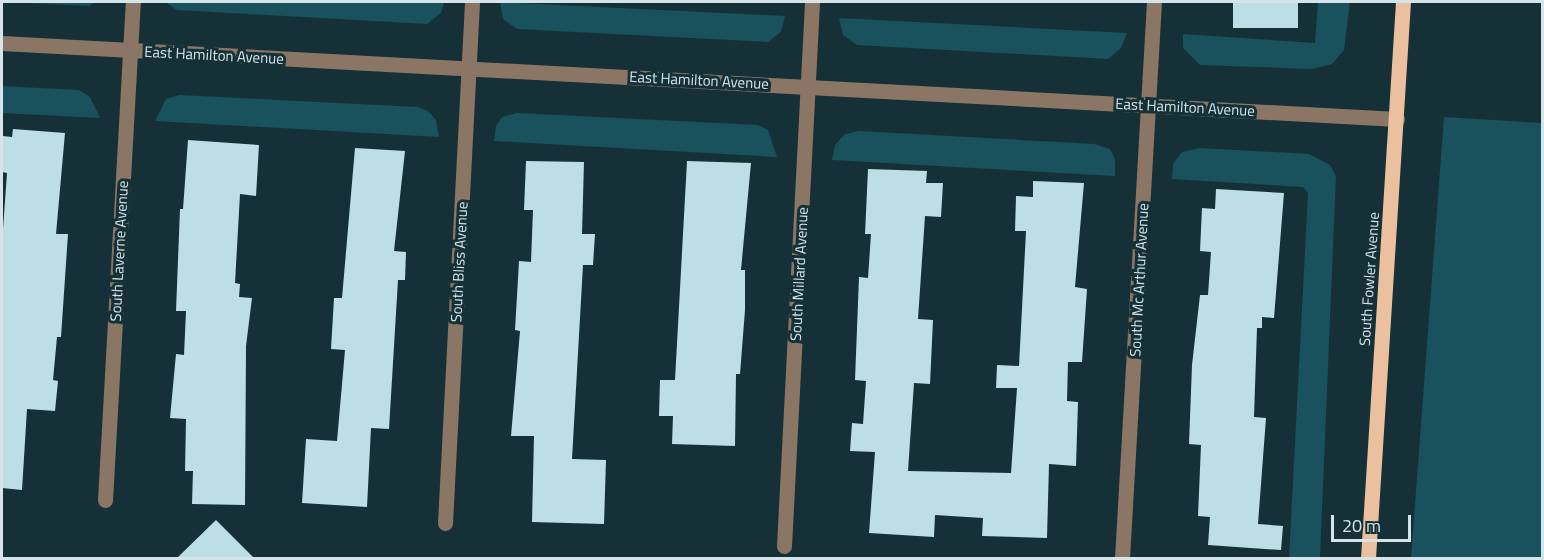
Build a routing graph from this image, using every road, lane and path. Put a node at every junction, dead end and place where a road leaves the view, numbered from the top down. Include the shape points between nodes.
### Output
1 (134, 2) edge
2 (472, 2) edge
3 (812, 2) edge
4 (1154, 2) edge
5 (1403, 2) edge
6 (2, 43) edge
7 (131, 50) junction
8 (470, 69) junction
9 (810, 86) junction
10 (1150, 106) junction
11 (1397, 119) junction
12 (105, 500) dead end
13 (445, 523) dead end
14 (784, 546) dead end
15 (1122, 558) edge
16 (1368, 558) edge

1 - 7 street, South Laverne Avenue
2 - 8 street, South Bliss Avenue
3 - 9 street, South Millard Avenue
4 - 10 street, South Mc Arthur Avenue
5 - 11 main road, South Fowler Avenue
6 - 7 street, East Hamilton Avenue
7 - 8 street, East Hamilton Avenue
7 - 12 street, South Laverne Avenue
8 - 9 street, East Hamilton Avenue
8 - 13 street, South Bliss Avenue
9 - 10 street, East Hamilton Avenue
9 - 14 street, South Millard Avenue
10 - 11 street, East Hamilton Avenue
10 - 15 street, South Mc Arthur Avenue
11 - 16 main road, South Fowler Avenue

